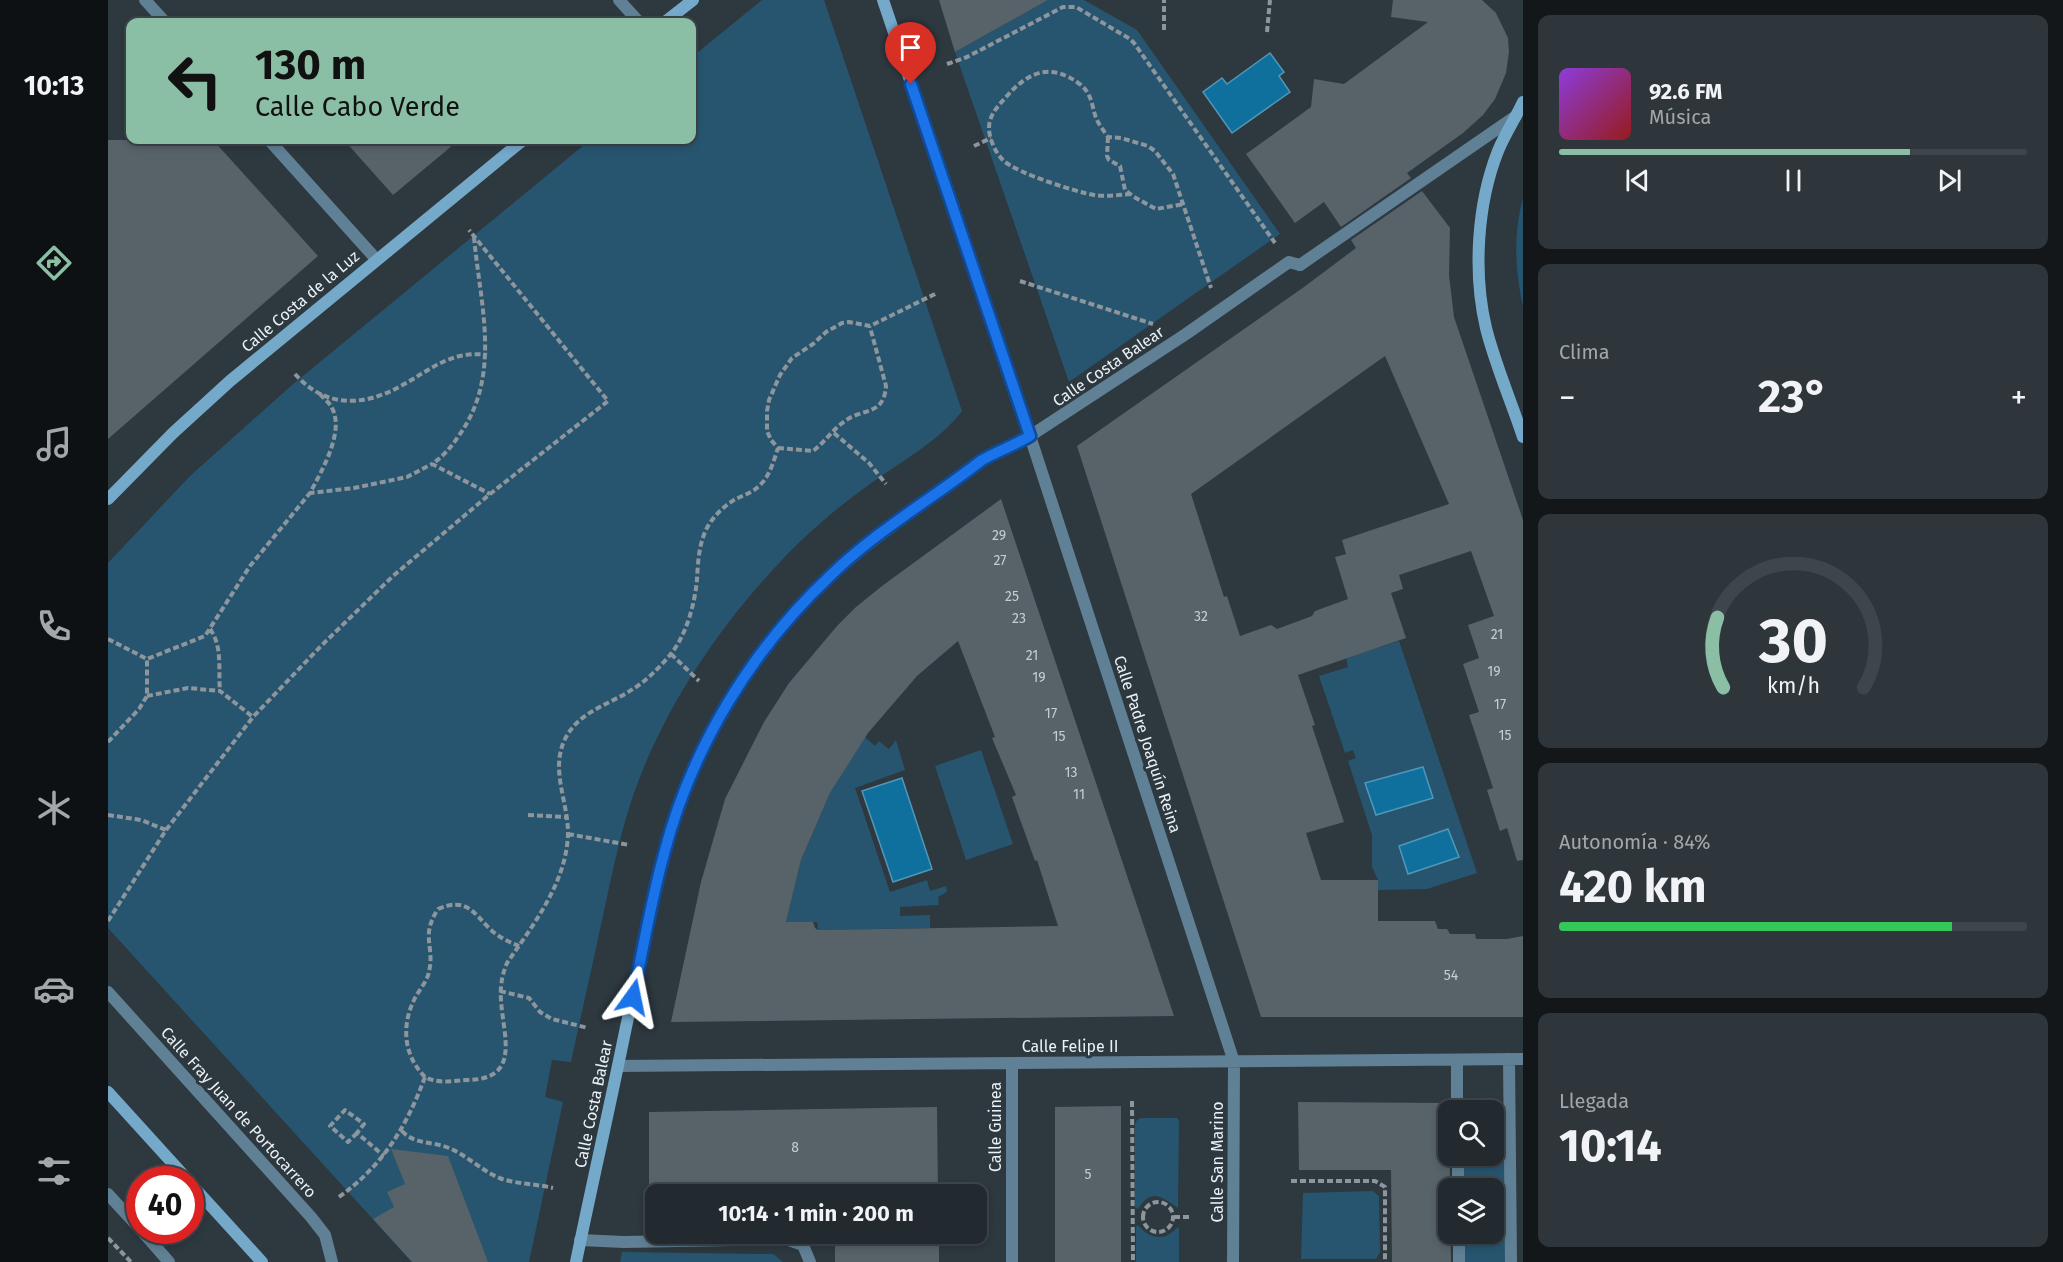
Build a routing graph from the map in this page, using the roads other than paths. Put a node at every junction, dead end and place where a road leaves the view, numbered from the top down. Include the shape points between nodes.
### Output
1 (145, 0) edge
2 (619, 0) edge
3 (693, 0) edge
4 (883, 0) edge
5 (161, 18) edge
6 (635, 18) edge
7 (671, 18) edge
8 (1523, 102) edge
9 (1516, 116) junction
10 (273, 144) edge
11 (518, 144) edge
12 (376, 260) junction
13 (1030, 436) junction
14 (1523, 436) edge
15 (109, 495) edge
16 (108, 992) edge
17 (1509, 1059) junction
18 (1523, 1059) edge
19 (1457, 1060) junction
20 (1234, 1062) junction
21 (1012, 1063) junction
22 (618, 1066) junction
23 (108, 1092) edge
24 (1457, 1100) edge
25 (175, 1166) edge
26 (108, 1194) edge
27 (204, 1198) edge
28 (126, 1214) edge
29 (580, 1240) junction
30 (153, 1244) edge
31 (1459, 1244) edge
32 (169, 1262) edge
33 (262, 1262) edge
34 (333, 1262) edge
35 (576, 1262) edge
36 (810, 1262) edge
37 (1012, 1262) edge
38 (1233, 1262) edge
39 (1459, 1262) edge
40 (1511, 1262) edge

1 - 5 street
2 - 6 street
3 - 7 street
4 - 13 street
8 - 9 street
9 - 13 street, Calle Costa Balear
9 - 14 street via 1498,150 1490,177 1479,250 1487,330
10 - 12 street
11 - 12 street, Calle Costa de la Luz
12 - 15 street, Calle Costa de la Luz via 213,396
13 - 20 street, Calle Padre Joaquín Reina
13 - 22 street, Calle Costa Balear via 982,460 861,548 793,614 739,686 700,756 667,842
16 - 34 street, Calle Fray Juan de Portocarrero via 311,1217 325,1235
17 - 18 street, Calle Felipe II
17 - 19 street, Calle Felipe II
17 - 40 street
19 - 20 street, Calle Felipe II
19 - 24 street
20 - 21 street, Calle Felipe II
20 - 38 street, Calle San Marino
21 - 22 street, Calle Felipe II
21 - 37 street, Calle Guinea
22 - 29 street, Calle Costa Balear
23 - 25 street
26 - 28 street
27 - 33 street
29 - 35 street, Calle Costa Balear
29 - 36 street via 786,1239 803,1245
30 - 32 street
31 - 39 street

